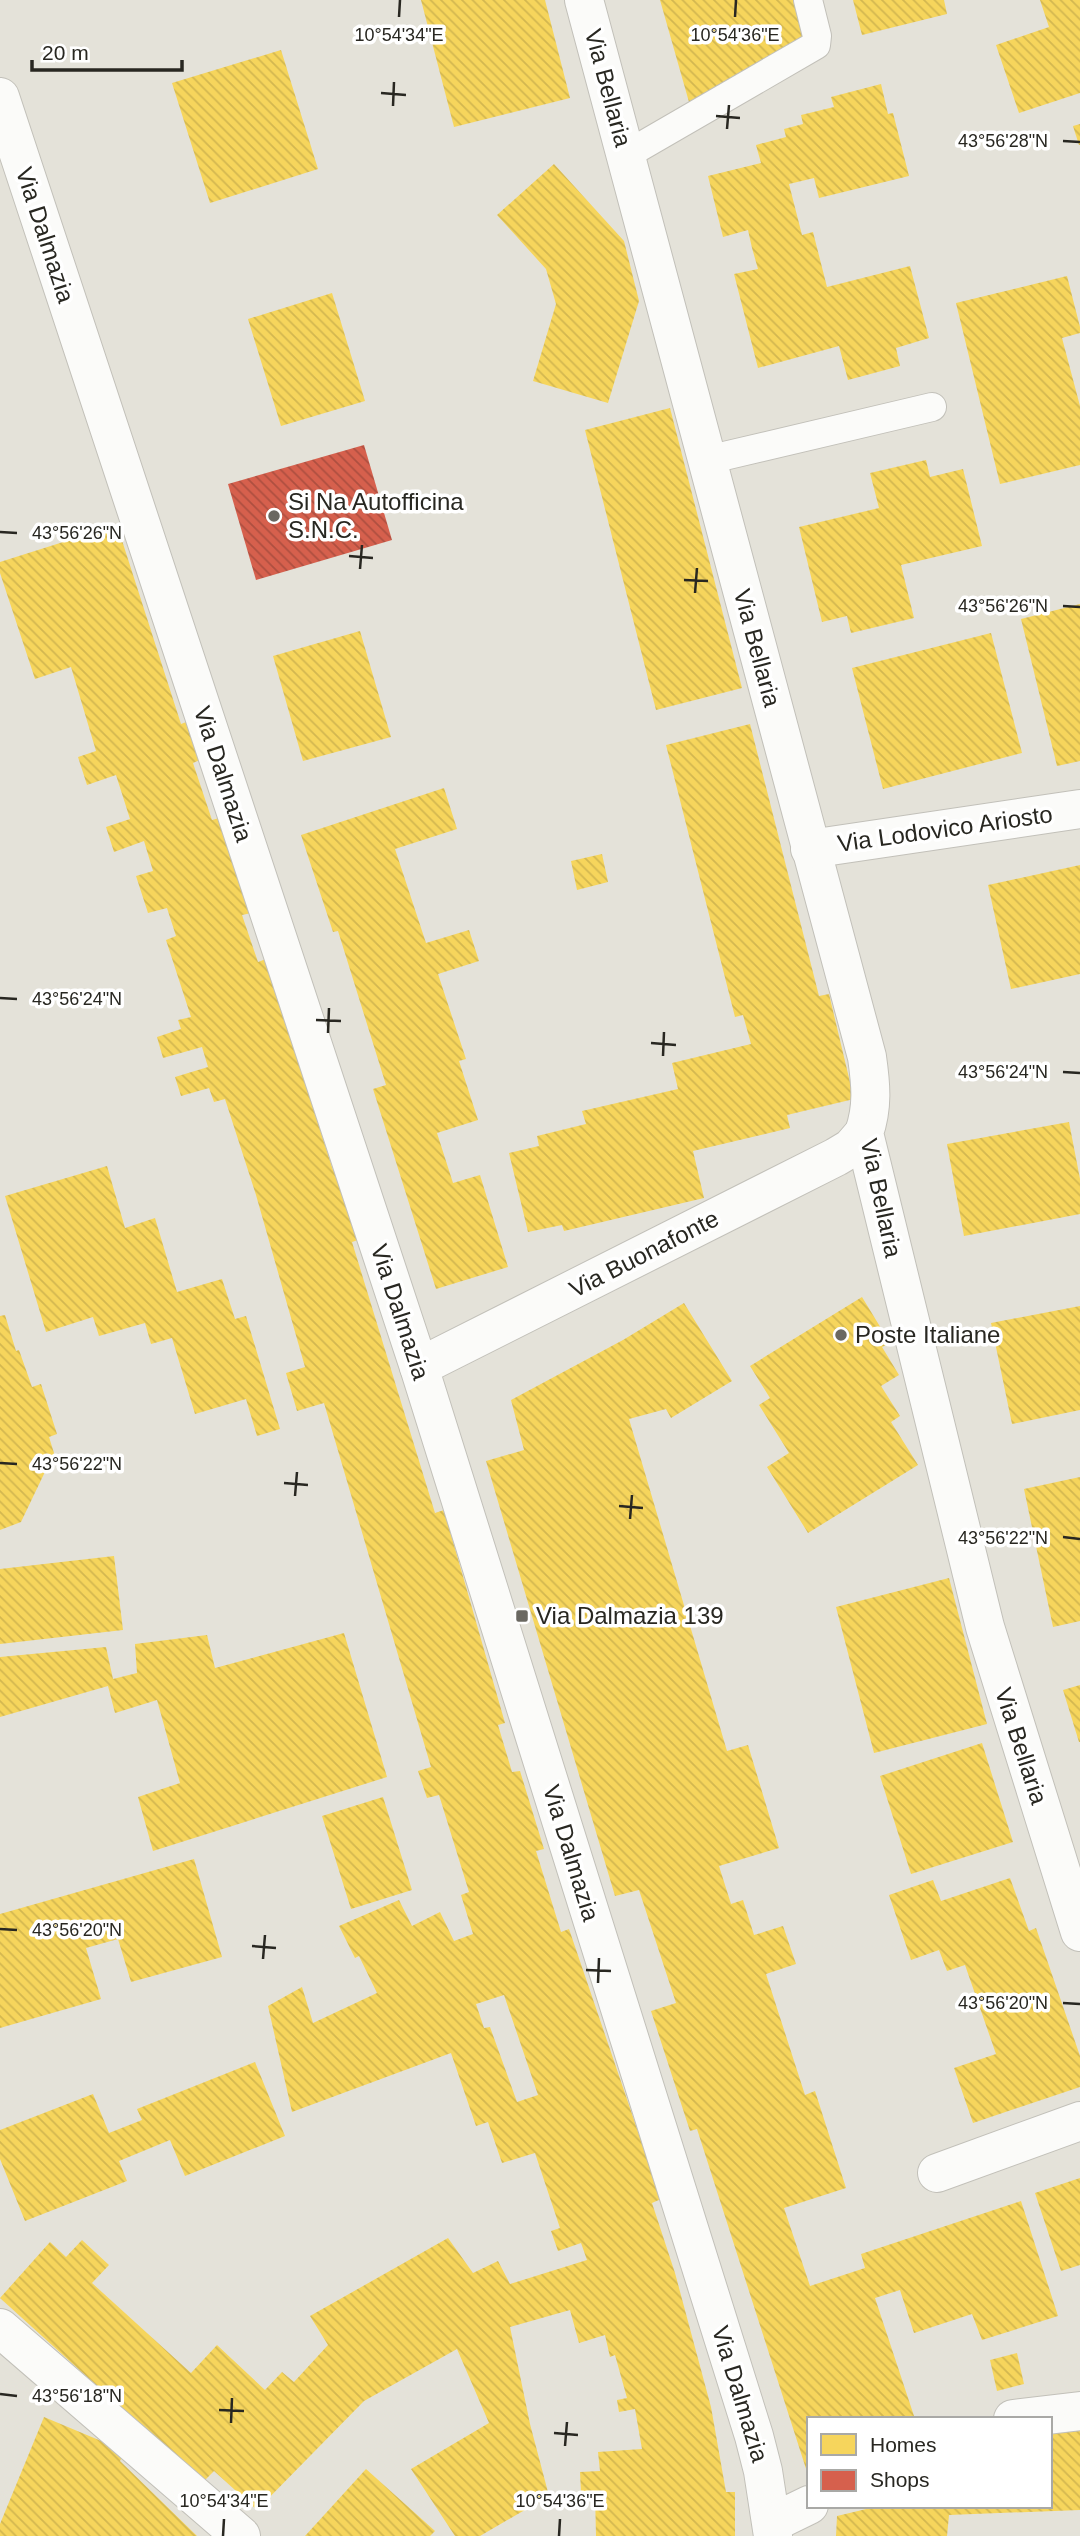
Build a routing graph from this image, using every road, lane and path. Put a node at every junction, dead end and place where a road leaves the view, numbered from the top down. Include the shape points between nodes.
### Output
1 (584, 0) edge
2 (808, 0) edge
3 (0, 97) edge
4 (626, 155) junction
5 (932, 407) dead end
6 (707, 460) junction
7 (1080, 809) edge
8 (810, 849) junction
9 (864, 1133) junction
10 (419, 1367) junction
11 (1080, 1932) edge
12 (1080, 2121) edge
13 (937, 2173) dead end
14 (0, 2328) edge
15 (1080, 2411) edge
16 (1030, 2417) edge
17 (807, 2506) edge
18 (773, 2530) edge
19 (241, 2536) edge

1 - 4 street, Via Bellaria
2 - 4 lane via 816,45
3 - 10 street, Via Dalmazia
4 - 6 street, Via Bellaria
5 - 6 lane
6 - 8 street, Via Bellaria
7 - 8 street, Via Lodovico Ariosto
8 - 9 street, Via Bellaria via 867,1057 872,1100
9 - 10 street, Via Buonafonte via 836,1157
9 - 11 street, Via Bellaria via 985,1627
10 - 18 street, Via Dalmazia via 750,2423
12 - 13 street
14 - 19 street
15 - 16 street
17 - 18 street

